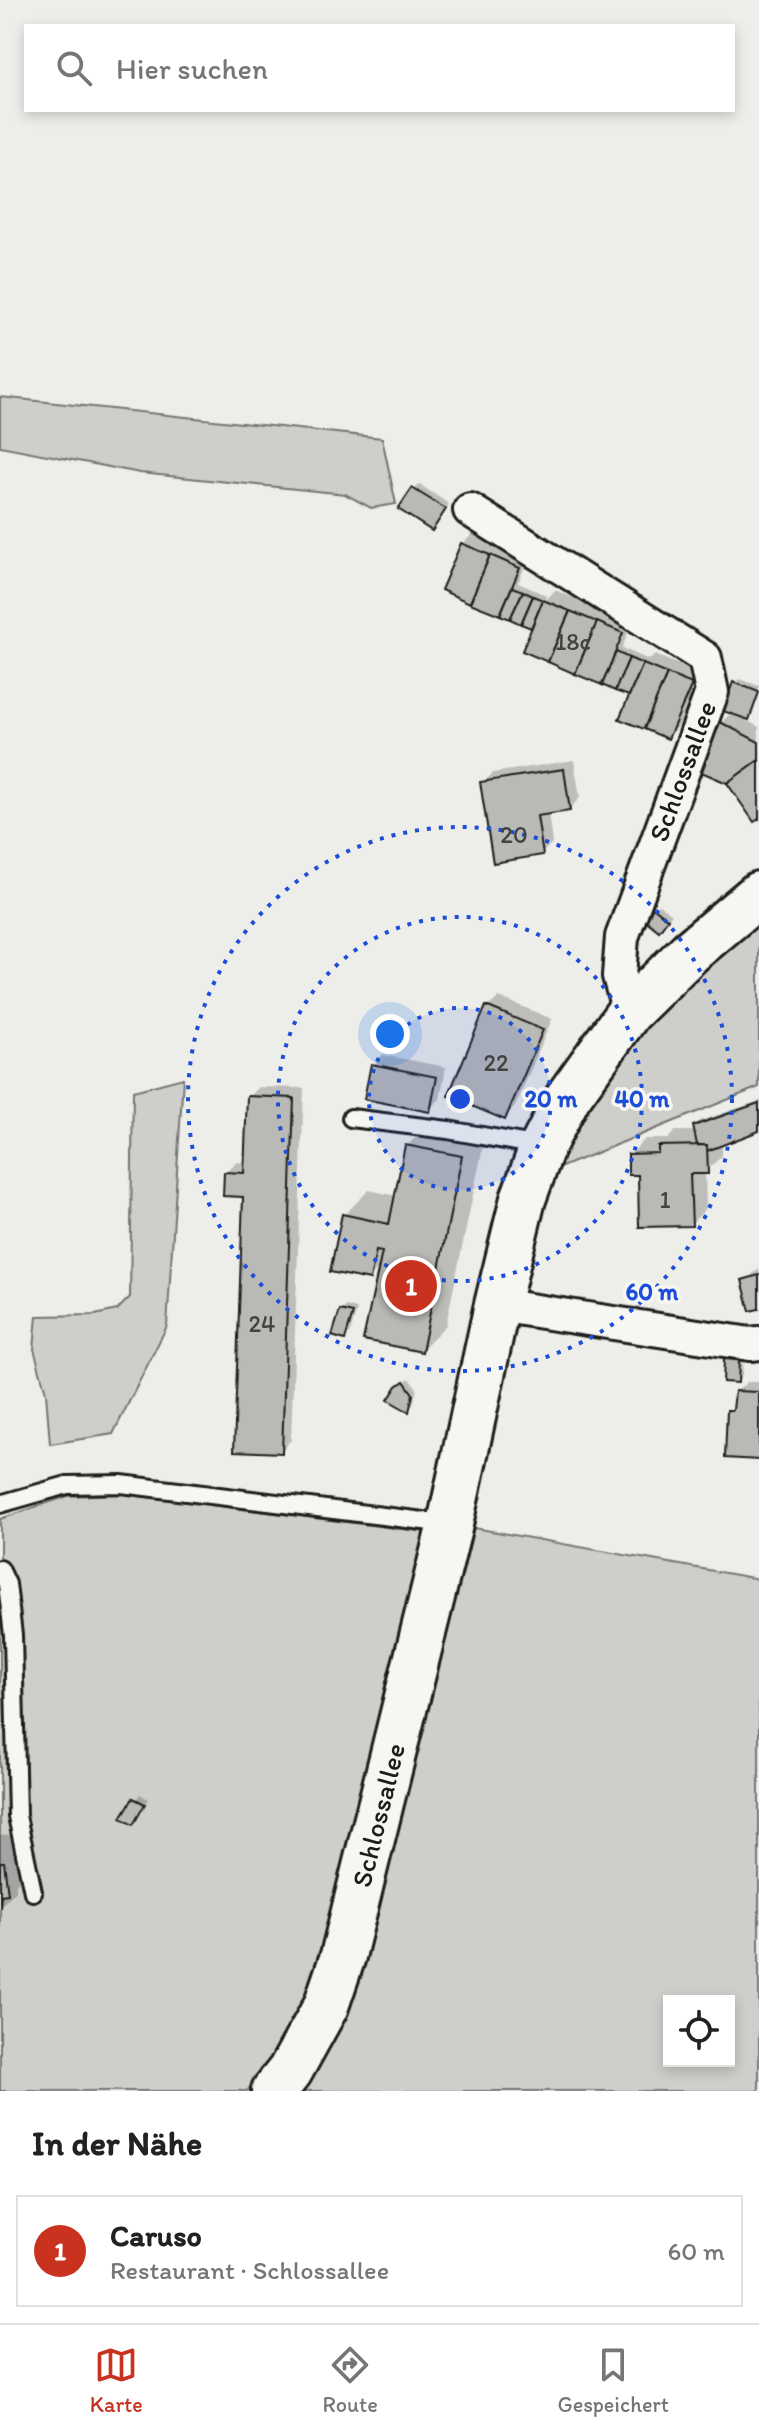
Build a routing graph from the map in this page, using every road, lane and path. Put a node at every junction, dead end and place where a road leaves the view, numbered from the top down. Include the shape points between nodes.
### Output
1 (470, 510) dead end
2 (759, 894) edge
3 (629, 1012) junction
4 (351, 1118) dead end
5 (542, 1147) junction
6 (497, 1305) junction
7 (759, 1343) edge
8 (0, 1504) edge
9 (450, 1524) junction
10 (0, 1569) edge
11 (33, 1892) dead end
12 (274, 2091) edge

1 - 3 street, Schlossallee via 705,658 710,672 712,692 622,937 619,976
2 - 3 main road, Schlossallee
3 - 5 main road, Schlossallee via 568,1097
4 - 5 lane
5 - 6 main road, Schlossallee via 523,1199
6 - 7 street
6 - 9 main road, Schlossallee
8 - 9 lane via 67,1485 121,1484
9 - 12 main road, Schlossallee via 343,1956 326,2006
10 - 11 lane via 13,1635 17,1816

